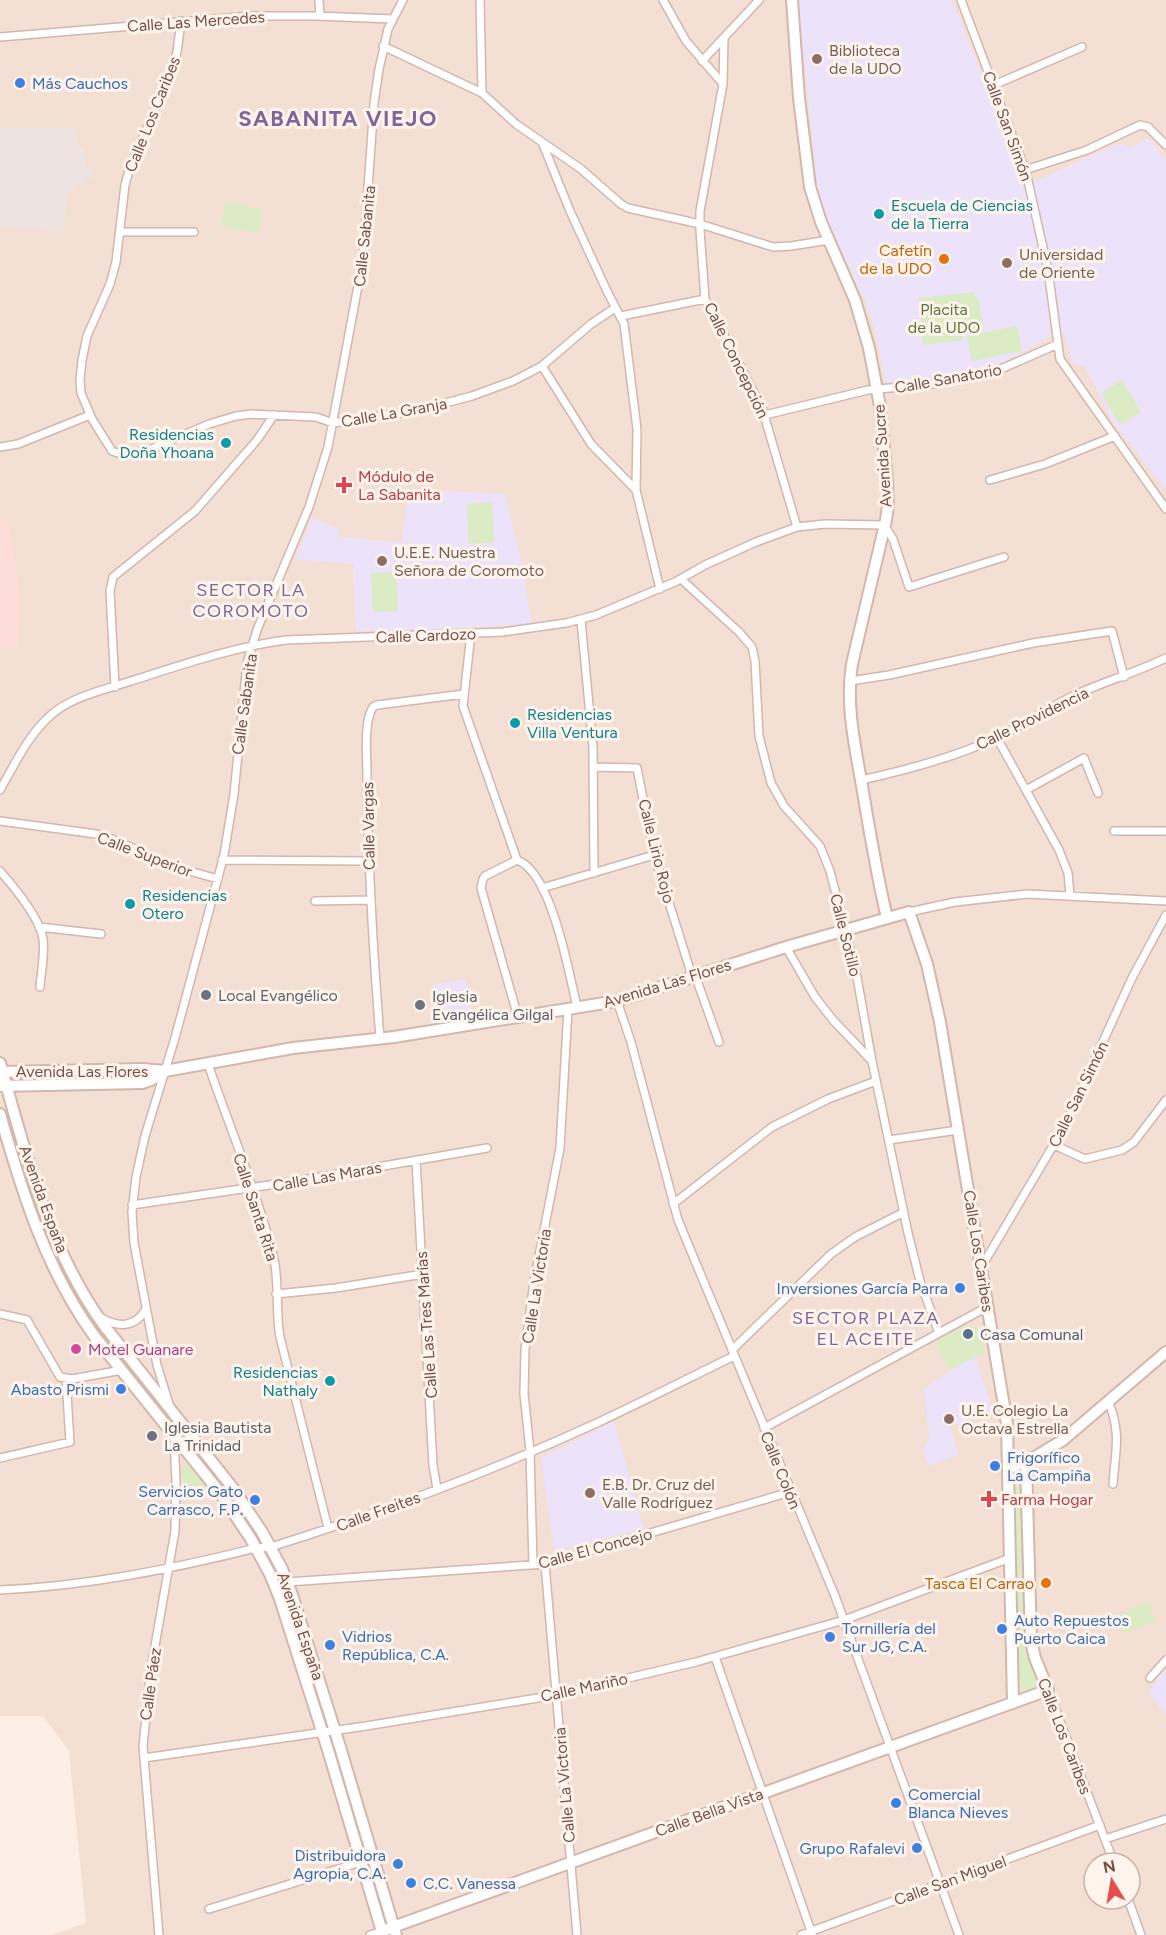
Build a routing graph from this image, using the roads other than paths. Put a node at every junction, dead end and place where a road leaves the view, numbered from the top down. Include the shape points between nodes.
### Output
1 (319, 0) edge
2 (403, 0) edge
3 (480, 0) edge
4 (663, 0) edge
5 (759, 0) edge
6 (792, 0) edge
7 (961, 0) edge
8 (321, 16) junction
9 (393, 19) junction
10 (181, 21) junction
11 (0, 37) edge
12 (724, 38) junction
13 (383, 46) junction
14 (1082, 47) dead end
15 (702, 61) junction
16 (723, 84) junction
17 (994, 85) junction
18 (482, 93) junction
19 (542, 142) junction
20 (1166, 145) edge
21 (1025, 170) junction
22 (700, 224) junction
23 (120, 232) junction
24 (194, 232) dead end
25 (829, 240) junction
26 (705, 299) junction
27 (615, 308) junction
28 (621, 316) junction
29 (1058, 344) junction
30 (542, 366) junction
31 (877, 390) junction
32 (90, 415) junction
33 (274, 415) junction
34 (765, 415) junction
35 (333, 423) junction
36 (1115, 436) junction
37 (0, 447) edge
38 (990, 480) dead end
39 (636, 490) junction
40 (1166, 509) edge
41 (884, 525) junction
42 (797, 527) junction
43 (1004, 556) dead end
44 (681, 579) junction
45 (660, 589) junction
46 (581, 620) junction
47 (471, 633) junction
48 (252, 646) junction
49 (1166, 658) edge
50 (1124, 677) junction
51 (850, 681) junction
52 (115, 687) junction
53 (464, 694) junction
54 (997, 738) junction
55 (593, 767) junction
56 (861, 780) junction
57 (0, 790) edge
58 (1026, 790) junction
59 (1098, 793) dead end
60 (0, 821) edge
61 (1114, 831) dead end
62 (1166, 831) edge
63 (654, 855) junction
64 (222, 860) junction
65 (517, 860) junction
66 (369, 861) junction
67 (0, 871) edge
68 (594, 873) junction
69 (218, 879) junction
70 (542, 888) junction
71 (1070, 895) junction
72 (370, 900) junction
73 (315, 901) dead end
74 (1166, 901) edge
75 (909, 912) junction
76 (1166, 915) edge
77 (887, 918) junction
78 (39, 927) junction
79 (846, 929) junction
80 (101, 934) dead end
81 (786, 947) junction
82 (694, 975) junction
83 (40, 987) dead end
84 (617, 1000) junction
85 (573, 1008) junction
86 (518, 1017) junction
87 (380, 1038) junction
88 (719, 1042) dead end
89 (872, 1061) junction
90 (208, 1064) junction
91 (1, 1069) edge
92 (165, 1071) junction
93 (876, 1081) junction
94 (3, 1086) edge
95 (1166, 1100) edge
96 (0, 1114) edge
97 (958, 1130) junction
98 (890, 1140) junction
99 (1054, 1145) junction
100 (487, 1148) dead end
101 (416, 1161) junction
102 (253, 1188) junction
103 (673, 1204) junction
104 (132, 1205) junction
105 (904, 1212) junction
106 (981, 1268) junction
107 (423, 1274) junction
108 (276, 1294) junction
109 (987, 1307) junction
110 (146, 1309) junction
111 (0, 1314) edge
112 (97, 1316) junction
113 (939, 1333) junction
114 (1166, 1352) edge
115 (733, 1353) junction
116 (122, 1370) junction
117 (66, 1379) junction
118 (1108, 1401) junction
119 (171, 1409) junction
120 (764, 1428) junction
121 (174, 1435) junction
122 (530, 1451) junction
123 (0, 1458) edge
124 (1026, 1461) junction
125 (1008, 1469) junction
126 (1113, 1484) dead end
127 (437, 1489) junction
128 (790, 1492) junction
129 (328, 1528) junction
130 (271, 1547) junction
131 (256, 1548) junction
132 (1010, 1558) junction
133 (545, 1564) junction
134 (533, 1565) junction
135 (169, 1569) junction
136 (288, 1582) junction
137 (0, 1590) edge
138 (844, 1620) junction
139 (715, 1657) junction
140 (1166, 1660) edge
141 (1149, 1678) dead end
142 (1048, 1690) junction
143 (556, 1695) junction
144 (1013, 1703) junction
145 (335, 1731) junction
146 (322, 1733) junction
147 (891, 1747) junction
148 (144, 1758) junction
149 (763, 1793) junction
150 (1166, 1819) edge
151 (1100, 1826) junction
152 (1105, 1839) junction
153 (1110, 1851) edge
154 (361, 1862) junction
155 (570, 1862) junction
156 (940, 1884) junction
157 (209, 1909) dead end
158 (1132, 1911) edge
159 (395, 1931) edge
160 (382, 1933) edge
161 (812, 1933) edge
162 (159, 1935) edge
163 (370, 1935) edge
164 (578, 1935) edge
165 (801, 1935) edge
166 (959, 1935) edge
167 (1141, 1935) edge

1 - 8 street
2 - 9 street, Calle Sabanita
3 - 18 street
4 - 15 street
5 - 12 street
6 - 25 street, Avenida Sucre via 807,169 813,201
7 - 17 street, Calle San Simón
8 - 9 street, Calle Las Mercedes
8 - 10 street, Calle Las Mercedes
9 - 13 street, Calle Sabanita
10 - 11 street, Calle Las Mercedes
10 - 23 street, Calle Los Caribes via 173,67 127,177
12 - 15 street
12 - 16 street, Calle Concepción
13 - 18 street
13 - 35 street, Calle Sabanita via 374,103 363,259
14 - 17 street
15 - 16 street
16 - 22 street, Calle Concepción
17 - 21 street, Calle San Simón
18 - 19 street
19 - 22 street via 621,204
19 - 27 street
20 - 21 street via 1148,127 1140,125 1087,150
21 - 29 street, Calle San Simón via 1048,270
22 - 25 street via 772,247
22 - 26 street, Calle Concepción
23 - 24 street
23 - 32 street, Calle Los Caribes via 113,272 87,336 82,360 80,386
25 - 31 street, Avenida Sucre via 864,328
26 - 28 street
26 - 34 street, Calle Concepción
27 - 28 street
27 - 30 street, Calle La Granja
28 - 39 street via 635,406
29 - 31 street, Calle Sanatorio via 994,372
29 - 36 street, Calle San Simón via 1060,359
30 - 35 street, Calle La Granja via 493,389 443,404
30 - 39 street via 591,444
31 - 34 street, Calle Sanatorio
31 - 41 street, Avenida Sucre via 888,497
32 - 33 street, Calle La Granja via 112,451 124,455 161,446 223,419
32 - 37 street via 18,444
33 - 35 street, Calle La Granja via 316,417
33 - 52 street via 195,511 113,577 110,591
34 - 42 street, Calle Concepción
35 - 48 street, Calle Sabanita via 309,507
36 - 38 street via 1045,464
36 - 40 street, Calle San Simón
39 - 45 street
41 - 42 street, Calle Cardozo
41 - 43 street via 893,539 909,587
41 - 51 street, Avenida Sucre
42 - 44 street, Calle Cardozo via 721,557
44 - 45 street, Calle Cardozo
44 - 79 street, Calle Sotillo via 752,647 759,736 769,778 784,806 820,846
45 - 46 street, Calle Cardozo
46 - 47 street, Calle Cardozo
46 - 55 street
47 - 48 street, Calle Cardozo via 286,640
47 - 53 street
48 - 52 street, Calle Cardozo
48 - 64 street, Calle Sabanita
49 - 50 street, Calle Providencia
50 - 51 street via 1113,631 1033,643
50 - 54 street, Calle Providencia via 1076,695
51 - 56 street, Avenida Sucre
52 - 57 street, Calle Cardozo via 68,703 46,720
53 - 65 street via 464,711
53 - 66 street, Calle Vargas via 383,703 371,710 367,746
54 - 56 street, Calle Providencia via 922,766
54 - 58 street
55 - 63 street, Calle Lirio Rojo via 637,768
55 - 68 street
56 - 77 street, Avenida Sucre
58 - 59 street via 1084,758
58 - 71 street via 1065,862
60 - 69 street, Calle Superior via 104,837 174,867
61 - 62 street
63 - 68 street
63 - 82 street, Calle Lirio Rojo
64 - 66 street
64 - 69 street, Calle Sabanita
65 - 70 street, Calle La Victoria via 526,864
65 - 86 street via 485,876 481,888
66 - 72 street, Calle Vargas
67 - 78 street
68 - 70 street
69 - 92 street, Calle Sabanita
70 - 85 street, Calle La Victoria via 557,925
71 - 74 street, Avenida Las Flores
71 - 75 street, Avenida Las Flores via 979,898
72 - 73 street
72 - 87 street, Calle Vargas
75 - 77 street, Avenida Las Flores
75 - 97 street, Calle Los Caribes via 930,976
76 - 99 street, Calle San Simón
77 - 79 street, Avenida Las Flores
78 - 80 street
78 - 83 street via 43,941
79 - 81 street, Avenida Las Flores
79 - 89 street, Calle Sotillo
81 - 82 street, Avenida Las Flores
81 - 89 street via 815,997
82 - 84 street, Avenida Las Flores
82 - 88 street, Calle Lirio Rojo
84 - 85 street, Avenida Las Flores
84 - 103 street, Calle Colón
85 - 86 street, Avenida Las Flores
85 - 122 street, Calle La Victoria via 560,1148 525,1349 524,1394
86 - 87 street, Avenida Las Flores
87 - 90 street, Avenida Las Flores via 292,1048
89 - 93 street, Calle Sotillo
90 - 92 street, Avenida Las Flores
90 - 102 street, Calle Santa Rita
91 - 92 street, Avenida Las Flores
91 - 94 street, Avenida España
92 - 94 street, Avenida Las Flores via 142,1083
92 - 104 street, Calle Sabanita via 145,1136
93 - 98 street, Calle Sotillo
93 - 103 street via 772,1127
94 - 112 street, Avenida España via 48,1221
95 - 99 street via 1138,1138 1122,1150 1085,1159
96 - 116 street, Avenida España via 48,1256 76,1309
97 - 98 street
97 - 106 street, Calle Los Caribes
98 - 105 street, Calle Sotillo
99 - 106 street, Calle San Simón
100 - 101 street, Calle Las Maras
101 - 102 street, Calle Las Maras
101 - 107 street, Calle Las Tres Marías
102 - 104 street, Calle Las Maras
102 - 108 street, Calle Santa Rita via 273,1256
103 - 115 street, Calle Colón
104 - 110 street, Calle Sabanita via 134,1243
105 - 113 street, Calle Sotillo via 920,1281
105 - 115 street, Calle Freites via 831,1254
106 - 109 street, Calle Los Caribes
107 - 108 street
107 - 127 street, Calle Las Tres Marías
108 - 129 street, Calle Santa Rita via 280,1337
109 - 113 street
109 - 125 street, Calle Los Caribes via 1007,1424
110 - 112 street via 137,1321 126,1325 115,1325
110 - 119 street, Calle Sabanita via 160,1379
111 - 117 street via 27,1320 56,1374
112 - 119 street, Avenida España
113 - 120 street
114 - 118 street
115 - 120 street, Calle Colón
115 - 122 street, Calle Freites via 598,1422
116 - 117 street
116 - 121 street, Avenida España
117 - 123 street via 70,1442
118 - 124 street via 1063,1440
118 - 126 street via 1117,1433
119 - 130 street, Avenida España via 232,1486
120 - 128 street, Calle Colón
121 - 131 street, Avenida España via 221,1494
121 - 135 street, Calle Páez via 177,1514
122 - 127 street, Calle Freites
122 - 134 street, Calle La Victoria
124 - 125 street
124 - 142 street, Calle Los Caribes via 1031,1641
125 - 132 street, Calle Los Caribes
127 - 129 street, Calle Freites
128 - 133 street, Calle El Concejo
128 - 138 street, Calle Colón
129 - 130 street, Calle Freites
130 - 131 street, Calle Freites
130 - 136 street, Avenida España
131 - 135 street, Calle Freites
131 - 146 street, Avenida España via 280,1599
132 - 138 street, Calle Mariño
132 - 144 street, Calle Los Caribes
133 - 134 street, Calle El Concejo
133 - 143 street, Calle La Victoria
134 - 136 street, Calle El Concejo
135 - 137 street, Calle Freites via 60,1586
135 - 148 street, Calle Páez via 151,1669
136 - 145 street, Avenida España
138 - 139 street, Calle Mariño
138 - 147 street, Calle Colón
139 - 143 street, Calle Mariño
139 - 149 street
140 - 141 street
142 - 144 street, Calle Bella Vista
142 - 151 street, Calle Los Caribes
143 - 145 street, Calle Mariño
143 - 155 street, Calle La Victoria
144 - 147 street, Calle Bella Vista
145 - 146 street, Calle Mariño
145 - 159 street, Avenida España
146 - 148 street, Calle Mariño
146 - 154 street, Avenida España
147 - 149 street, Calle Bella Vista
147 - 156 street, Calle Colón
148 - 162 street, Calle Páez
149 - 155 street, Calle Bella Vista
149 - 161 street
150 - 152 street
151 - 152 street, Calle Los Caribes
151 - 156 street, Calle San Miguel
152 - 153 street, Calle Los Caribes
154 - 157 street
154 - 160 street, Avenida España
155 - 159 street, Calle Bella Vista
155 - 164 street, Calle La Victoria
156 - 161 street, Calle San Miguel
156 - 166 street, Calle Colón
158 - 167 street
159 - 160 street, Calle Bella Vista
160 - 163 street, Calle Bella Vista
161 - 165 street, Calle San Miguel

